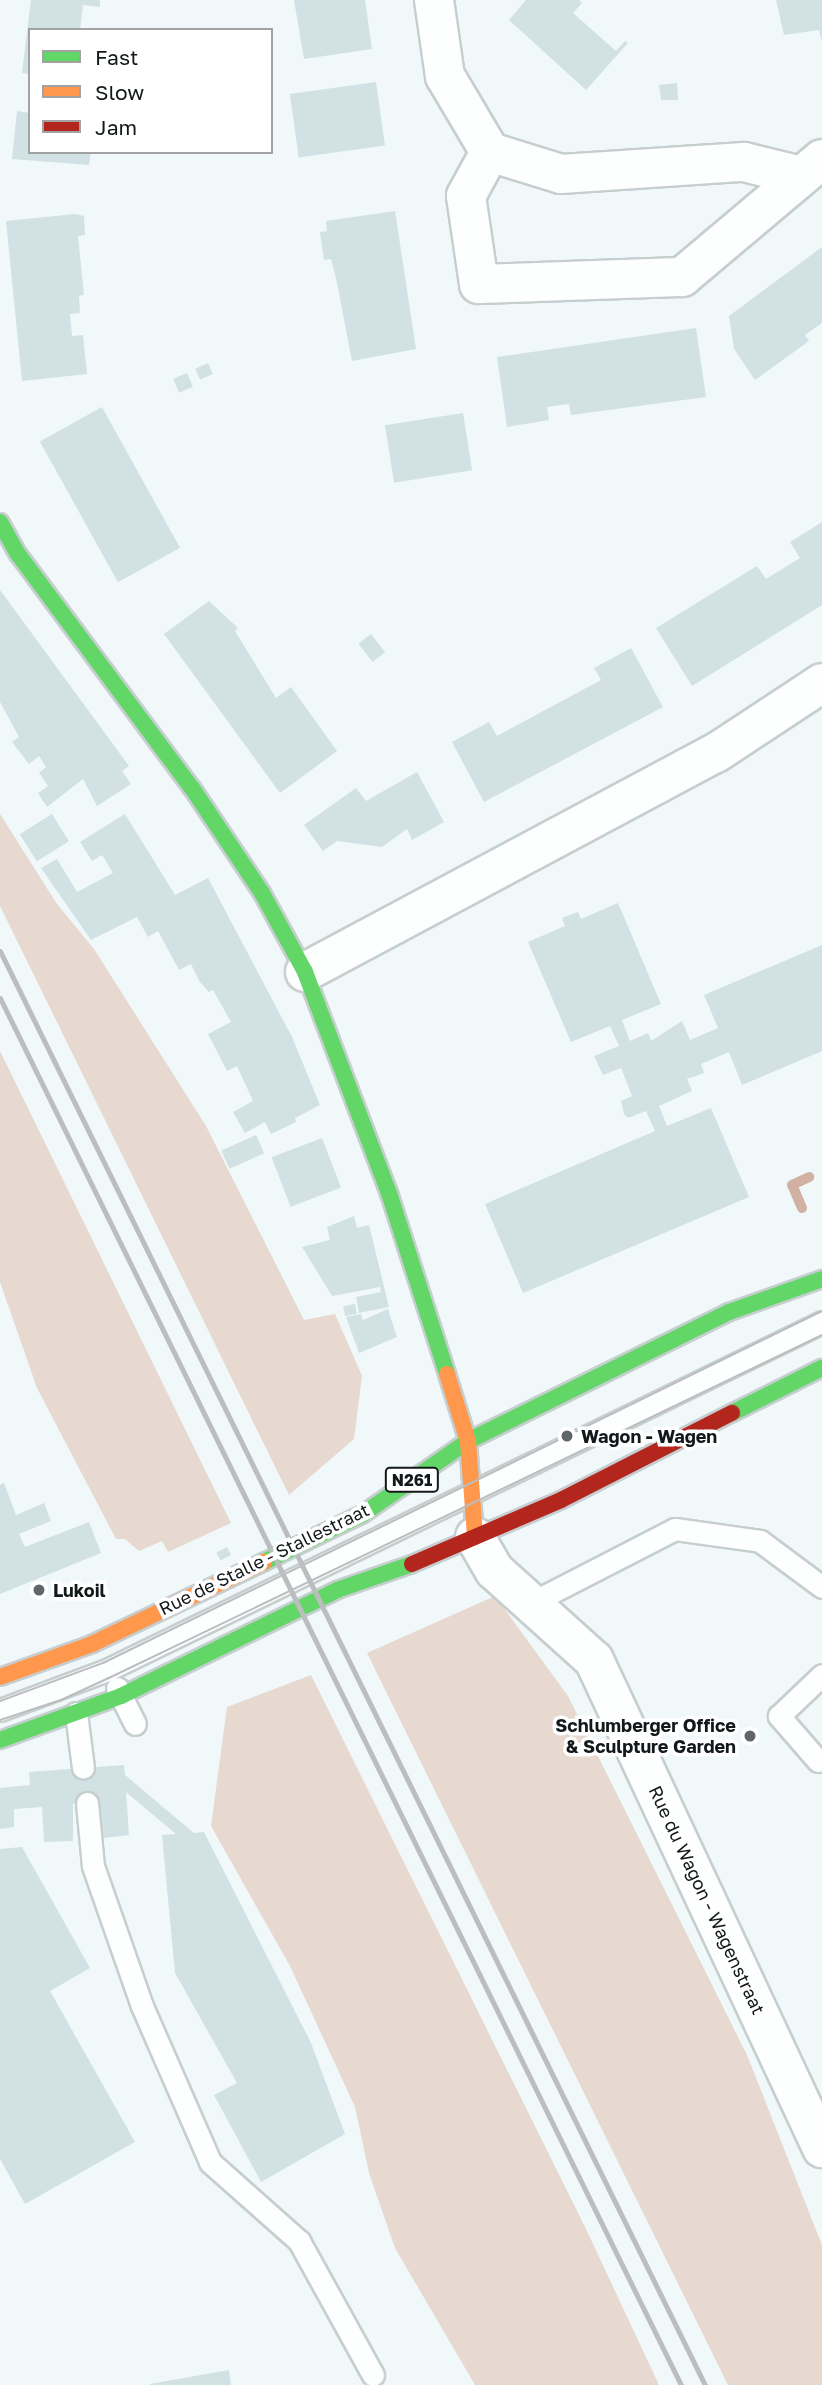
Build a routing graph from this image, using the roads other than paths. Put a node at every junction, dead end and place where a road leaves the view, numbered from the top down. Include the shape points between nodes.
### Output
1 (434, 0) edge
2 (489, 152) junction
3 (811, 168) edge
4 (0, 522) edge
5 (822, 684) edge
6 (304, 972) junction
7 (822, 1279) edge
8 (822, 1322) edge
9 (822, 1368) edge
10 (468, 1441) junction
11 (472, 1493) junction
12 (475, 1537) junction
13 (822, 1587) edge
14 (531, 1603) junction
15 (92, 1644) junction
16 (107, 1670) junction
17 (822, 1675) edge
18 (0, 1677) edge
19 (121, 1696) junction
20 (0, 1710) edge
21 (76, 1713) junction
22 (135, 1724) dead end
23 (0, 1740) edge
24 (818, 1761) dead end
25 (83, 1768) dead end
26 (87, 1803) dead end
27 (822, 2147) edge
28 (373, 2375) dead end

1 - 2 street via 445,76
2 - 3 street via 561,174 744,162
2 - 3 street via 466,196 479,284 682,277
4 - 6 main road, Rue du Wagon - Wagenstraat via 18,554 192,788 262,893
5 - 6 street via 716,753
6 - 10 main road, Rue du Wagon - Wagenstraat via 389,1194
7 - 10 main road, Rue de Stalle - Stallestraat / N261 via 729,1312
8 - 11 lane, Rue de Stalle - Stallestraat
9 - 12 main road via 561,1500
10 - 11 main road, Rue du Wagon - Wagenstraat
10 - 15 main road, Rue de Stalle - Stallestraat / N261 via 363,1514
11 - 12 main road, Rue du Wagon - Wagenstraat
11 - 16 lane, Rue de Stalle - Stallestraat
12 - 14 street, Rue du Wagon - Wagenstraat via 486,1561
12 - 19 main road via 402,1569 337,1590
13 - 14 lane via 760,1541 675,1529
14 - 27 street, Rue du Wagon - Wagenstraat via 594,1660
15 - 16 lane
15 - 18 main road, Rue de Stalle - Stallestraat / N261
16 - 19 lane
16 - 20 lane, Rue de Stalle - Stallestraat
17 - 24 lane via 779,1716
19 - 21 main road
19 - 22 lane
21 - 23 main road
21 - 25 lane
26 - 28 lane via 93,1866 142,2006 210,2162 299,2241

